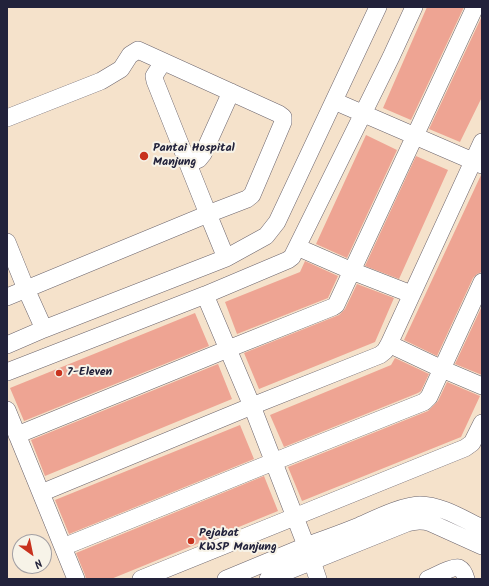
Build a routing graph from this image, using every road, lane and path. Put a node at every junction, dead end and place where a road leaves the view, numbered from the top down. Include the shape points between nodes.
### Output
1 (378, 7) edge
2 (414, 7) edge
3 (475, 7) edge
4 (162, 62) junction
5 (231, 92) junction
6 (334, 101) junction
7 (363, 114) junction
8 (7, 118) edge
9 (415, 136) junction
10 (482, 142) edge
11 (478, 163) edge
12 (188, 164) junction
13 (208, 214) junction
14 (7, 242) edge
15 (298, 247) junction
16 (226, 258) junction
17 (352, 271) junction
18 (482, 282) edge
19 (26, 289) junction
20 (412, 294) junction
21 (205, 295) junction
22 (7, 297) edge
23 (44, 329) junction
24 (389, 344) junction
25 (7, 345) edge
26 (228, 349) junction
27 (442, 369) junction
28 (7, 372) edge
29 (482, 386) edge
30 (252, 406) junction
31 (7, 410) edge
32 (482, 423) edge
33 (17, 435) junction
34 (273, 462) junction
35 (41, 494) junction
36 (295, 517) junction
37 (482, 528) edge
38 (482, 546) edge
39 (63, 547) junction
40 (309, 553) junction
41 (76, 579) edge
42 (141, 579) edge
43 (226, 579) edge
44 (268, 579) edge
45 (318, 579) edge
46 (428, 579) edge
47 (466, 579) edge

1 - 6 street
2 - 7 street
3 - 9 street
4 - 5 street
4 - 8 street via 138,50 113,75
4 - 12 street via 154,81
5 - 12 street via 204,154
5 - 13 street via 279,114 283,117 283,122 252,195
6 - 7 street
6 - 16 street via 277,222 266,236
7 - 9 street
7 - 15 street
9 - 11 street
9 - 17 street
10 - 11 street
11 - 20 street
12 - 13 street
13 - 16 street
13 - 19 street
14 - 19 street
15 - 17 street
15 - 21 street via 288,260
16 - 23 street
17 - 20 street
17 - 26 street via 333,307
18 - 27 street
19 - 22 street
19 - 23 street
20 - 24 street
21 - 26 street
21 - 28 street
23 - 25 street
24 - 27 street
24 - 30 street via 380,355
26 - 30 street
26 - 33 street
27 - 29 street
27 - 34 street via 424,402
30 - 34 street
30 - 35 street
31 - 33 street
32 - 36 street via 472,443 465,448
33 - 35 street
34 - 36 street
34 - 39 street
35 - 39 street
36 - 40 street
36 - 42 street
37 - 40 street via 441,510 420,505 411,506 358,527
38 - 40 street via 431,523 415,521
39 - 41 street
40 - 43 street
40 - 44 street
40 - 45 street
46 - 47 street via 454,568 463,571

